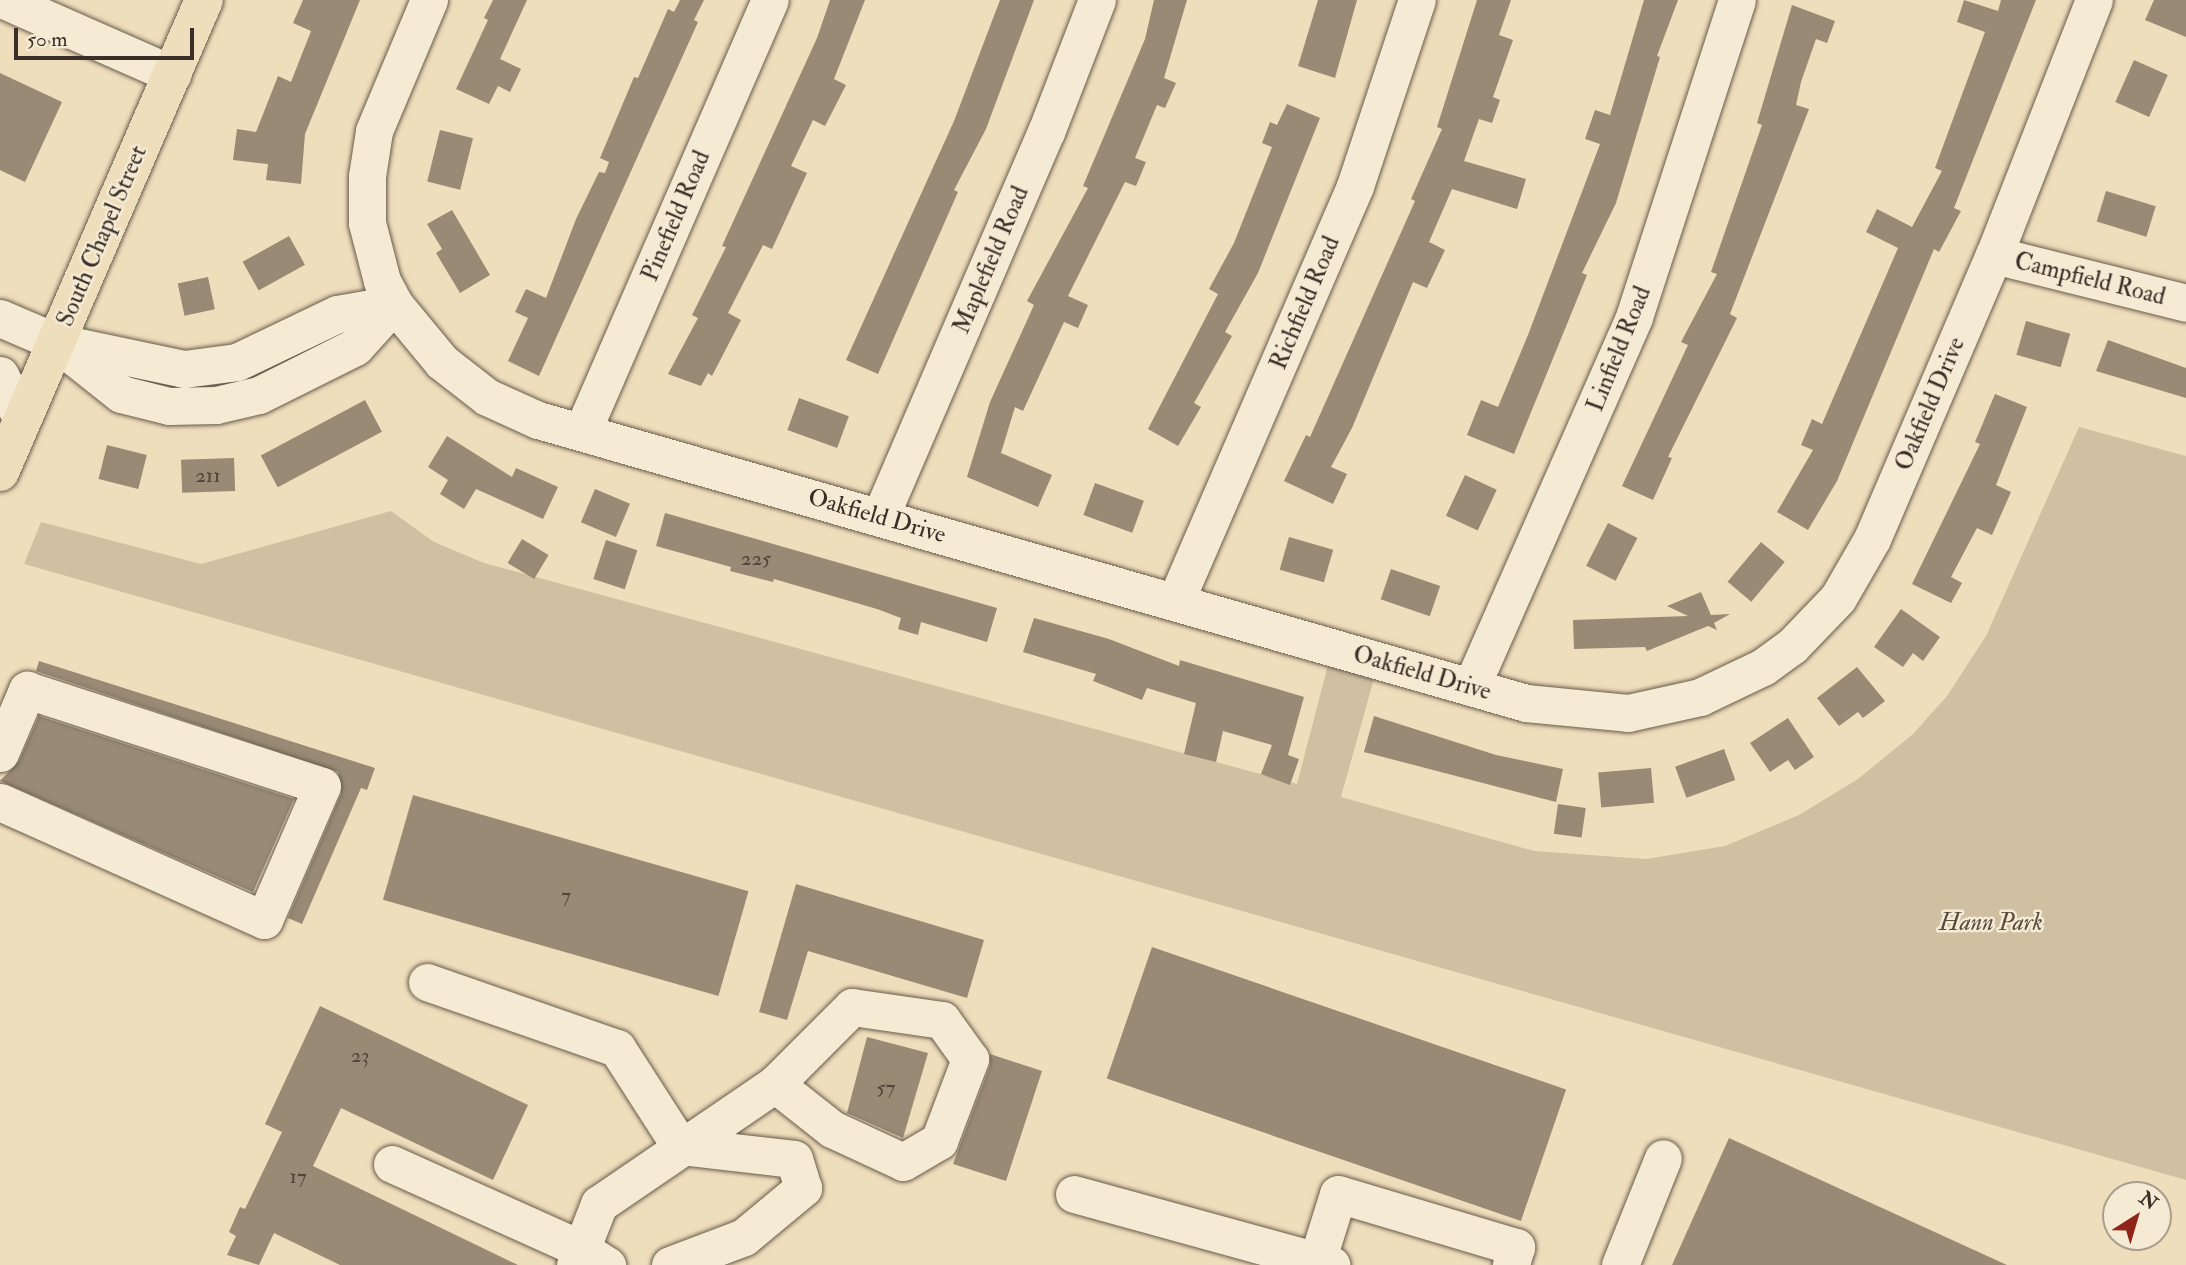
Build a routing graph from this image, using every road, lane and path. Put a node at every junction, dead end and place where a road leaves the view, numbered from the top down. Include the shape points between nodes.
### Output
1 (4, 0) edge
2 (204, 0) edge
3 (429, 0) edge
4 (770, 0) edge
5 (1097, 0) edge
6 (1417, 0) edge
7 (1737, 0) edge
8 (2094, 0) edge
9 (172, 74) junction
10 (1994, 255) junction
11 (2186, 303) edge
12 (394, 304) junction
13 (0, 318) edge
14 (56, 342) junction
15 (0, 374) edge
16 (22, 420) junction
17 (582, 432) junction
18 (0, 472) edge
19 (880, 517) junction
20 (1176, 600) junction
21 (1471, 687) junction
22 (0, 753) edge
23 (0, 802) edge
24 (427, 982) dead end
25 (775, 1084) junction
26 (680, 1146) junction
27 (1663, 1158) dead end
28 (392, 1164) dead end
29 (1074, 1194) dead end
30 (588, 1260) edge
31 (1324, 1263) edge
32 (670, 1265) edge
33 (1511, 1265) edge
34 (1620, 1265) edge

1 - 9 street
2 - 9 main road, South Chapel Street
3 - 12 street, Oakfield Drive via 383,106 367,176 372,251
4 - 17 street, Pinefield Road
5 - 19 street, Maplefield Road via 1046,132
6 - 20 street, Richfield Road via 1355,186
7 - 21 street, Linfield Road via 1634,317
8 - 10 street, Oakfield Drive
9 - 14 main road, South Chapel Street
10 - 11 street, Campfield Road
10 - 21 street, Oakfield Drive via 1872,539 1838,598 1792,646 1721,689 1665,708 1628,713 1560,709
12 - 14 street via 355,347 268,392 216,405 169,406 121,394
12 - 17 street, Oakfield Drive via 442,362 486,397 538,420
13 - 14 street
14 - 16 main road, South Chapel Street
15 - 16 street
16 - 18 main road, South Chapel Street
17 - 19 street, Oakfield Drive
19 - 20 street, Oakfield Drive
20 - 21 street, Oakfield Drive
22 - 23 street via 27,690 322,786 264,920
24 - 26 street via 617,1048
25 - 25 street via 832,1129 904,1162 939,1141 970,1059 942,1020 852,1007
25 - 26 street
26 - 30 street via 599,1205
26 - 32 street via 794,1159 803,1188 744,1237
27 - 34 street
28 - 30 street
29 - 31 street
31 - 33 street via 1338,1194 1516,1247

